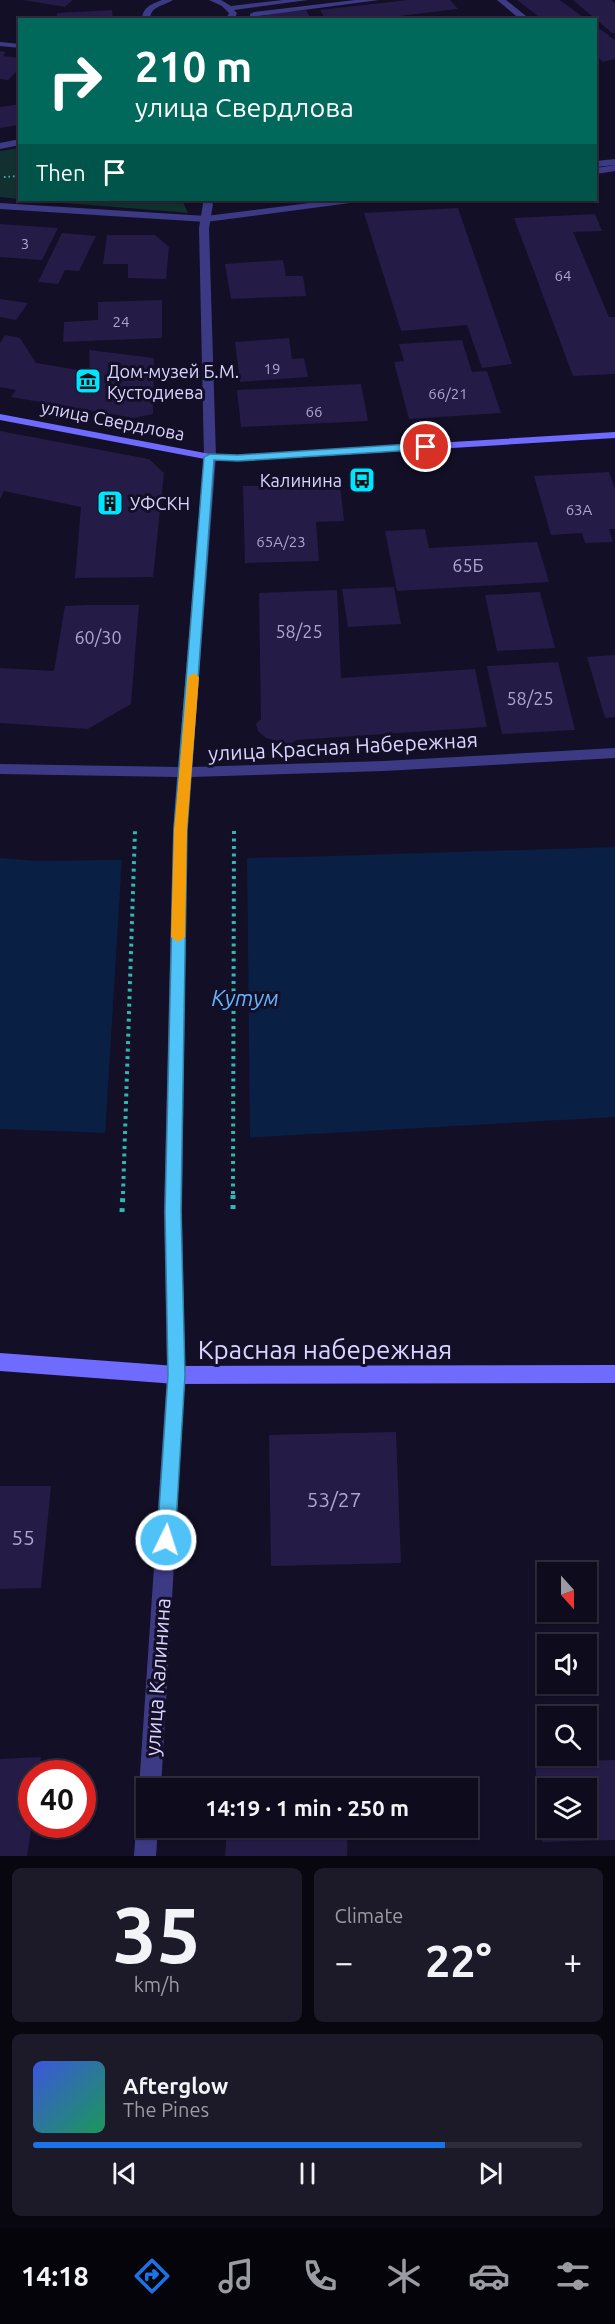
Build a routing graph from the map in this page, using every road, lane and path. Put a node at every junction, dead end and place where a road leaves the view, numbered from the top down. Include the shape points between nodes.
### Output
1 (140, 0) edge
2 (169, 0) edge
3 (213, 0) edge
4 (304, 0) edge
5 (375, 0) edge
6 (501, 0) edge
7 (230, 8) junction
8 (146, 18) edge
9 (146, 18) edge
10 (232, 18) edge
11 (254, 18) edge
12 (524, 18) edge
13 (0, 44) edge
14 (18, 46) edge
15 (18, 142) edge
16 (0, 146) edge
17 (615, 162) edge
18 (597, 164) edge
19 (615, 168) edge
20 (597, 171) edge
21 (18, 176) edge
22 (0, 178) edge
23 (206, 201) edge
24 (342, 201) edge
25 (0, 206) edge
26 (206, 219) junction
27 (0, 417) edge
28 (615, 435) edge
29 (210, 457) junction
30 (615, 753) edge
31 (0, 769) edge
32 (186, 774) junction
33 (234, 829) dead end
34 (135, 831) dead end
35 (233, 1209) dead end
36 (122, 1212) dead end
37 (0, 1362) edge
38 (615, 1374) edge
39 (176, 1375) junction
40 (151, 1778) edge
41 (146, 1838) edge
42 (145, 1856) edge

1 - 8 street
2 - 9 street via 151,7
3 - 7 street
4 - 7 street
5 - 11 street via 254,14
6 - 12 street
7 - 10 street
13 - 14 street
15 - 16 street
17 - 18 street
19 - 20 street
21 - 22 path
23 - 26 street, улица Калинина
24 - 26 street
25 - 26 street
26 - 29 street, улица Калинина
27 - 29 main road, улица Свердлова
28 - 29 main road, улица Свердлова
29 - 32 street, улица Калинина
30 - 32 street, улица Красная Набережная
31 - 32 street, улица Красная Набережная
32 - 39 street, улица Калинина via 180,830 173,1211
33 - 35 path
34 - 36 path
37 - 39 main road, Красная набережная
38 - 39 main road, Красная набережная
39 - 40 street, улица Калинина
41 - 42 street

